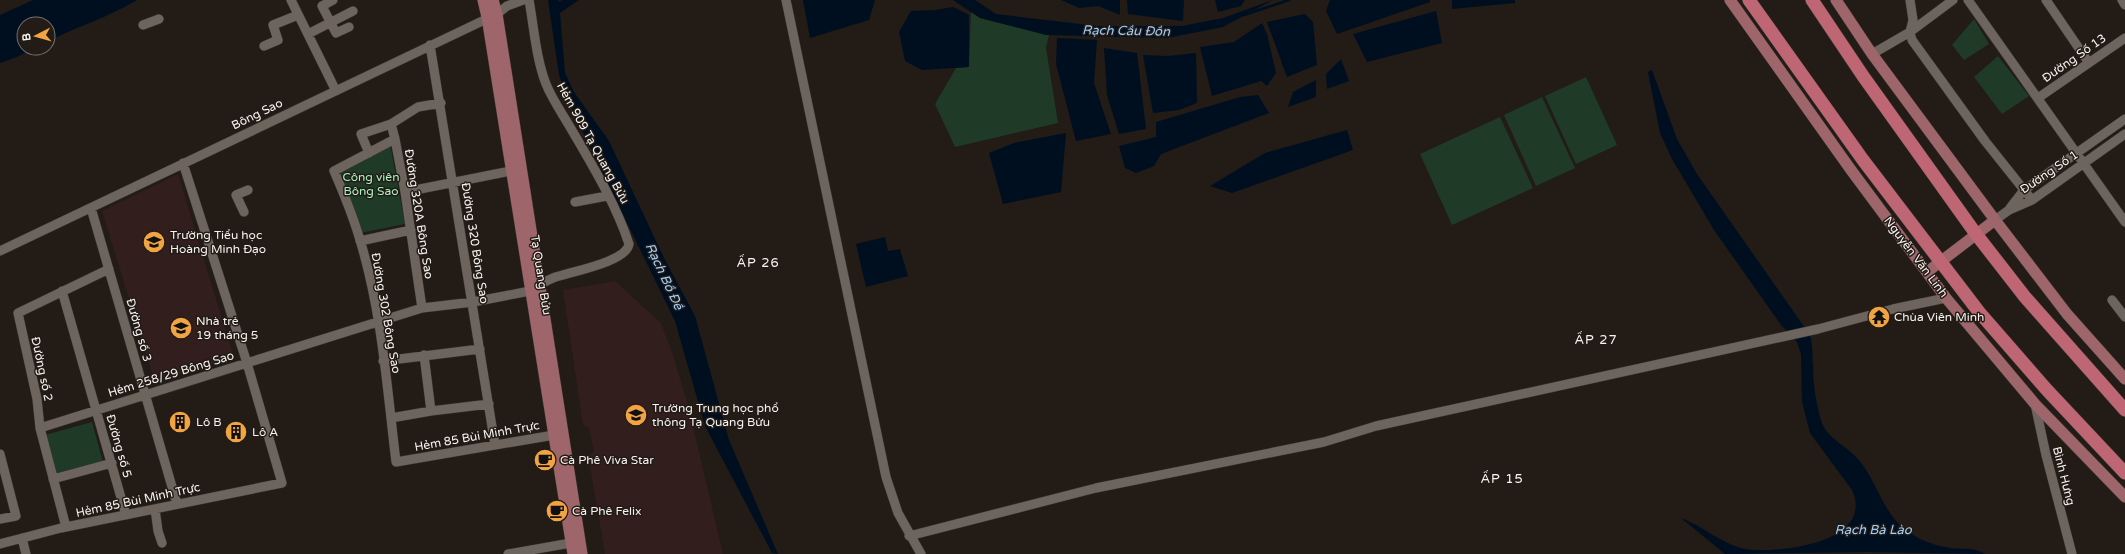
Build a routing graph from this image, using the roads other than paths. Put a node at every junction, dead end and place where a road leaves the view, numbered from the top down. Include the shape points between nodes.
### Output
1 (291, 0) edge
2 (333, 0) edge
3 (482, 0) edge
4 (493, 0) edge
5 (524, 0) edge
6 (529, 0) edge
7 (786, 0) edge
8 (1730, 0) edge
9 (1749, 0) edge
10 (1812, 0) edge
11 (1836, 0) edge
12 (1910, 0) edge
13 (1953, 0) edge
14 (1968, 0) edge
15 (2046, 0) edge
16 (2122, 0) edge
17 (321, 3) edge
18 (2125, 4) edge
19 (353, 11) dead end
20 (298, 15) junction
21 (492, 15) junction
22 (159, 19) dead end
23 (331, 22) junction
24 (143, 25) dead end
25 (349, 28) dead end
26 (1910, 32) junction
27 (308, 34) junction
28 (2125, 38) edge
29 (430, 45) junction
30 (264, 46) dead end
31 (1872, 54) junction
32 (2089, 63) junction
33 (336, 91) junction
34 (2038, 98) junction
35 (441, 103) junction
36 (2125, 119) edge
37 (391, 124) junction
38 (2125, 134) edge
39 (395, 139) junction
40 (369, 153) junction
41 (2076, 153) junction
42 (183, 163) junction
43 (2084, 163) junction
44 (511, 171) junction
45 (453, 182) junction
46 (248, 190) dead end
47 (2024, 190) junction
48 (405, 192) junction
49 (607, 196) junction
50 (2032, 200) junction
51 (575, 202) dead end
52 (91, 208) junction
53 (2009, 210) junction
54 (244, 212) dead end
55 (2123, 216) edge
56 (1995, 220) junction
57 (411, 230) junction
58 (1976, 234) junction
59 (360, 241) junction
60 (0, 251) edge
61 (1941, 261) junction
62 (109, 269) junction
63 (1928, 272) junction
64 (534, 288) junction
65 (62, 291) junction
66 (1946, 298) junction
67 (2112, 300) dead end
68 (473, 302) junction
69 (422, 308) junction
70 (2125, 317) edge
71 (378, 321) junction
72 (480, 348) junction
73 (424, 355) junction
74 (384, 361) junction
75 (246, 362) junction
76 (2125, 379) edge
77 (145, 393) junction
78 (489, 404) junction
79 (2036, 404) junction
80 (97, 409) junction
81 (2125, 410) edge
82 (431, 411) junction
83 (391, 418) junction
84 (40, 428) junction
85 (558, 434) junction
86 (495, 445) junction
87 (0, 454) edge
88 (396, 462) joint
89 (112, 463) junction
90 (2125, 473) edge
91 (53, 479) junction
92 (2125, 497) edge
93 (177, 504) junction
94 (155, 509) junction
95 (126, 515) junction
96 (0, 519) edge
97 (66, 527) junction
98 (910, 536) junction
99 (22, 538) junction
100 (162, 543) dead end
101 (0, 544) edge
102 (572, 549) edge
103 (26, 554) edge
104 (508, 554) edge
105 (582, 554) edge
106 (921, 554) edge
107 (2072, 554) edge

1 - 20 street
2 - 17 street
3 - 21 main road, Tạ Quang Bửu
4 - 21 main road, Tạ Quang Bửu
5 - 21 street, Bông Sao
6 - 49 street, Hẻm 909 Tạ Quang Bửu via 546,85 600,178
7 - 98 street via 886,477 898,513
8 - 63 main road, Nguyễn Văn Linh via 1846,164
9 - 61 highway, Nguyễn Văn Linh via 1863,160
10 - 58 highway
11 - 31 main road
12 - 26 street via 1913,20
13 - 26 street
14 - 34 street
15 - 32 street
16 - 18 street
17 - 23 street
19 - 23 street
20 - 27 street
20 - 30 street via 273,26 278,40
21 - 29 street, Bông Sao
21 - 44 main road, Tạ Quang Bửu
21 - 64 main road, Tạ Quang Bửu
22 - 24 street
23 - 25 street via 336,33
23 - 27 street
26 - 31 street
26 - 47 street via 1912,40
27 - 33 street
28 - 32 street, Đường Số 13
29 - 33 street, Bông Sao
29 - 35 street, Đường 320 Bông Sao
31 - 56 main road
32 - 34 street, Đường Số 13
33 - 42 street, Bông Sao
34 - 41 street
35 - 37 street via 418,107
35 - 45 street, Đường 320 Bông Sao
36 - 41 street, Đường Số 1
37 - 39 street, Đường 320A Bông Sao
37 - 40 street via 361,134
38 - 43 street, Đường Số 1
39 - 40 street
39 - 48 street, Đường 320A Bông Sao
40 - 59 street, Đường 302 Bông Sao via 334,171
41 - 43 street
41 - 47 street, Đường Số 1
42 - 52 street, Bông Sao
42 - 75 street
43 - 50 street, Đường Số 1
43 - 55 street
44 - 45 street
44 - 64 main road, Tạ Quang Bửu
45 - 48 street
45 - 68 street, Đường 320 Bông Sao
46 - 54 street via 236,195
47 - 50 street
47 - 53 street, Đường Số 1
48 - 57 street, Đường 320A Bông Sao
49 - 51 street
49 - 64 street, Hẻm 909 Tạ Quang Bửu via 619,216 629,244 626,252 604,263 552,278
50 - 53 street, Đường Số 1
52 - 60 street, Bông Sao
52 - 62 street, Đường số 3
53 - 56 street
56 - 58 main road
56 - 76 main road via 2067,314
57 - 59 street
57 - 69 street, Đường 320A Bông Sao
58 - 61 main road
58 - 81 highway via 2025,297
59 - 71 street, Đường 302 Bông Sao
61 - 63 main road
61 - 90 highway, Nguyễn Văn Linh via 1979,312 2046,390
62 - 65 street, Đường số 2
62 - 77 street, Đường số 3
63 - 66 main road, Nguyễn Văn Linh
64 - 68 street, Hẻm 909 Tạ Quang Bửu
64 - 85 main road, Tạ Quang Bửu
65 - 80 street, Đường số 5
65 - 84 street, Đường số 2 via 18,313 37,399
66 - 79 main road, Nguyễn Văn Linh
66 - 98 street via 1818,329 1376,426 1324,442 1096,488
67 - 70 street
68 - 69 street, Hẻm 258/29 Bông Sao
68 - 72 street, Đường 320 Bông Sao
69 - 71 street, Hẻm 258/29 Bông Sao
71 - 74 street, Đường 302 Bông Sao
71 - 75 street, Hẻm 258/29 Bông Sao
72 - 73 street
72 - 78 street, Đường 320 Bông Sao
73 - 74 street
73 - 82 street
74 - 83 street, Đường 302 Bông Sao
75 - 77 street, Hẻm 258/29 Bông Sao
75 - 93 street, Hẻm 85 Bùi Minh Trực via 282,483
77 - 80 street, Hẻm 258/29 Bông Sao
77 - 93 street, Đường số 3
78 - 82 street
78 - 86 street, Đường 320 Bông Sao
79 - 92 main road, Nguyễn Văn Linh
79 - 107 street, Bình Hưng via 2046,455
80 - 84 street, Hẻm 258/29 Bông Sao
80 - 89 street, Đường số 5
82 - 83 street
83 - 88 street, Đường 302 Bông Sao
84 - 91 street, Đường số 2
85 - 86 street, Hẻm 85 Bùi Minh Trực
85 - 102 main road, Tạ Quang Bửu
85 - 105 main road, Tạ Quang Bửu
86 - 88 street, Hẻm 85 Bùi Minh Trực
87 - 96 street via 16,516
89 - 91 street
89 - 95 street, Đường số 5
91 - 97 street, Đường số 2
93 - 94 street, Hẻm 85 Bùi Minh Trực
94 - 95 street, Hẻm 85 Bùi Minh Trực
94 - 100 street
95 - 97 street, Hẻm 85 Bùi Minh Trực
97 - 99 street, Hẻm 85 Bùi Minh Trực
98 - 106 street
99 - 101 street, Hẻm 85 Bùi Minh Trực
99 - 103 street
102 - 104 street

